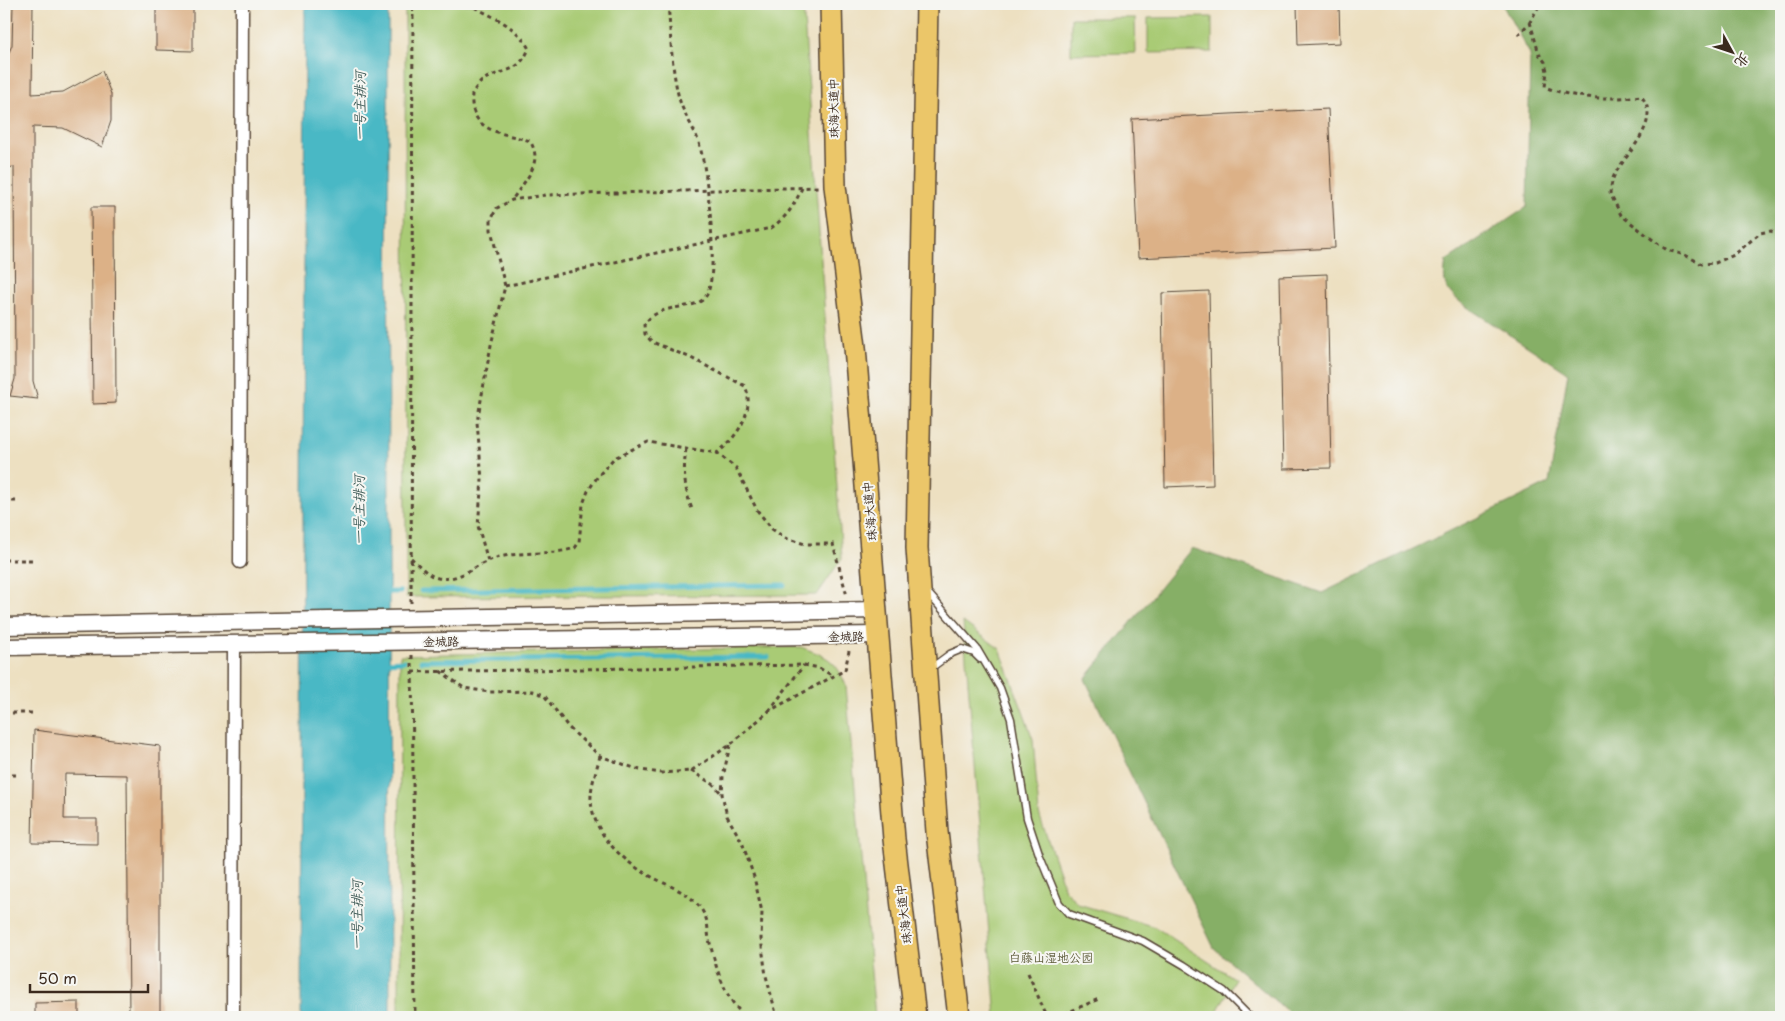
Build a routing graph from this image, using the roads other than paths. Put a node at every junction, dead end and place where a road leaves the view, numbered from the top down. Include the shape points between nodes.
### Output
1 (242, 4) edge
2 (831, 4) edge
3 (927, 4) edge
4 (240, 562) dead end
5 (919, 582) junction
6 (877, 610) junction
7 (255, 622) junction
8 (4, 626) edge
9 (877, 635) junction
10 (234, 644) junction
11 (255, 644) junction
12 (4, 647) edge
13 (985, 663) junction
14 (924, 672) junction
15 (234, 1017) edge
16 (915, 1017) edge
17 (959, 1017) edge
18 (1250, 1017) edge

1 - 4 street
2 - 6 highway, 珠海大道中 via 835,186 855,346
3 - 5 highway
5 - 13 lane via 977,649
5 - 14 highway
6 - 7 street, 金城路
6 - 9 highway, 珠海大道中
7 - 8 street, 金城路
7 - 11 street
9 - 11 street, 金城路
9 - 16 highway, 珠海大道中 via 894,839
10 - 11 street, 金城路
10 - 12 street, 金城路
10 - 15 street
13 - 14 lane via 974,653 962,649
13 - 18 lane via 1000,688 1011,719 1027,818 1059,903 1069,914 1143,941 1184,965 1224,991
14 - 17 highway via 937,832

